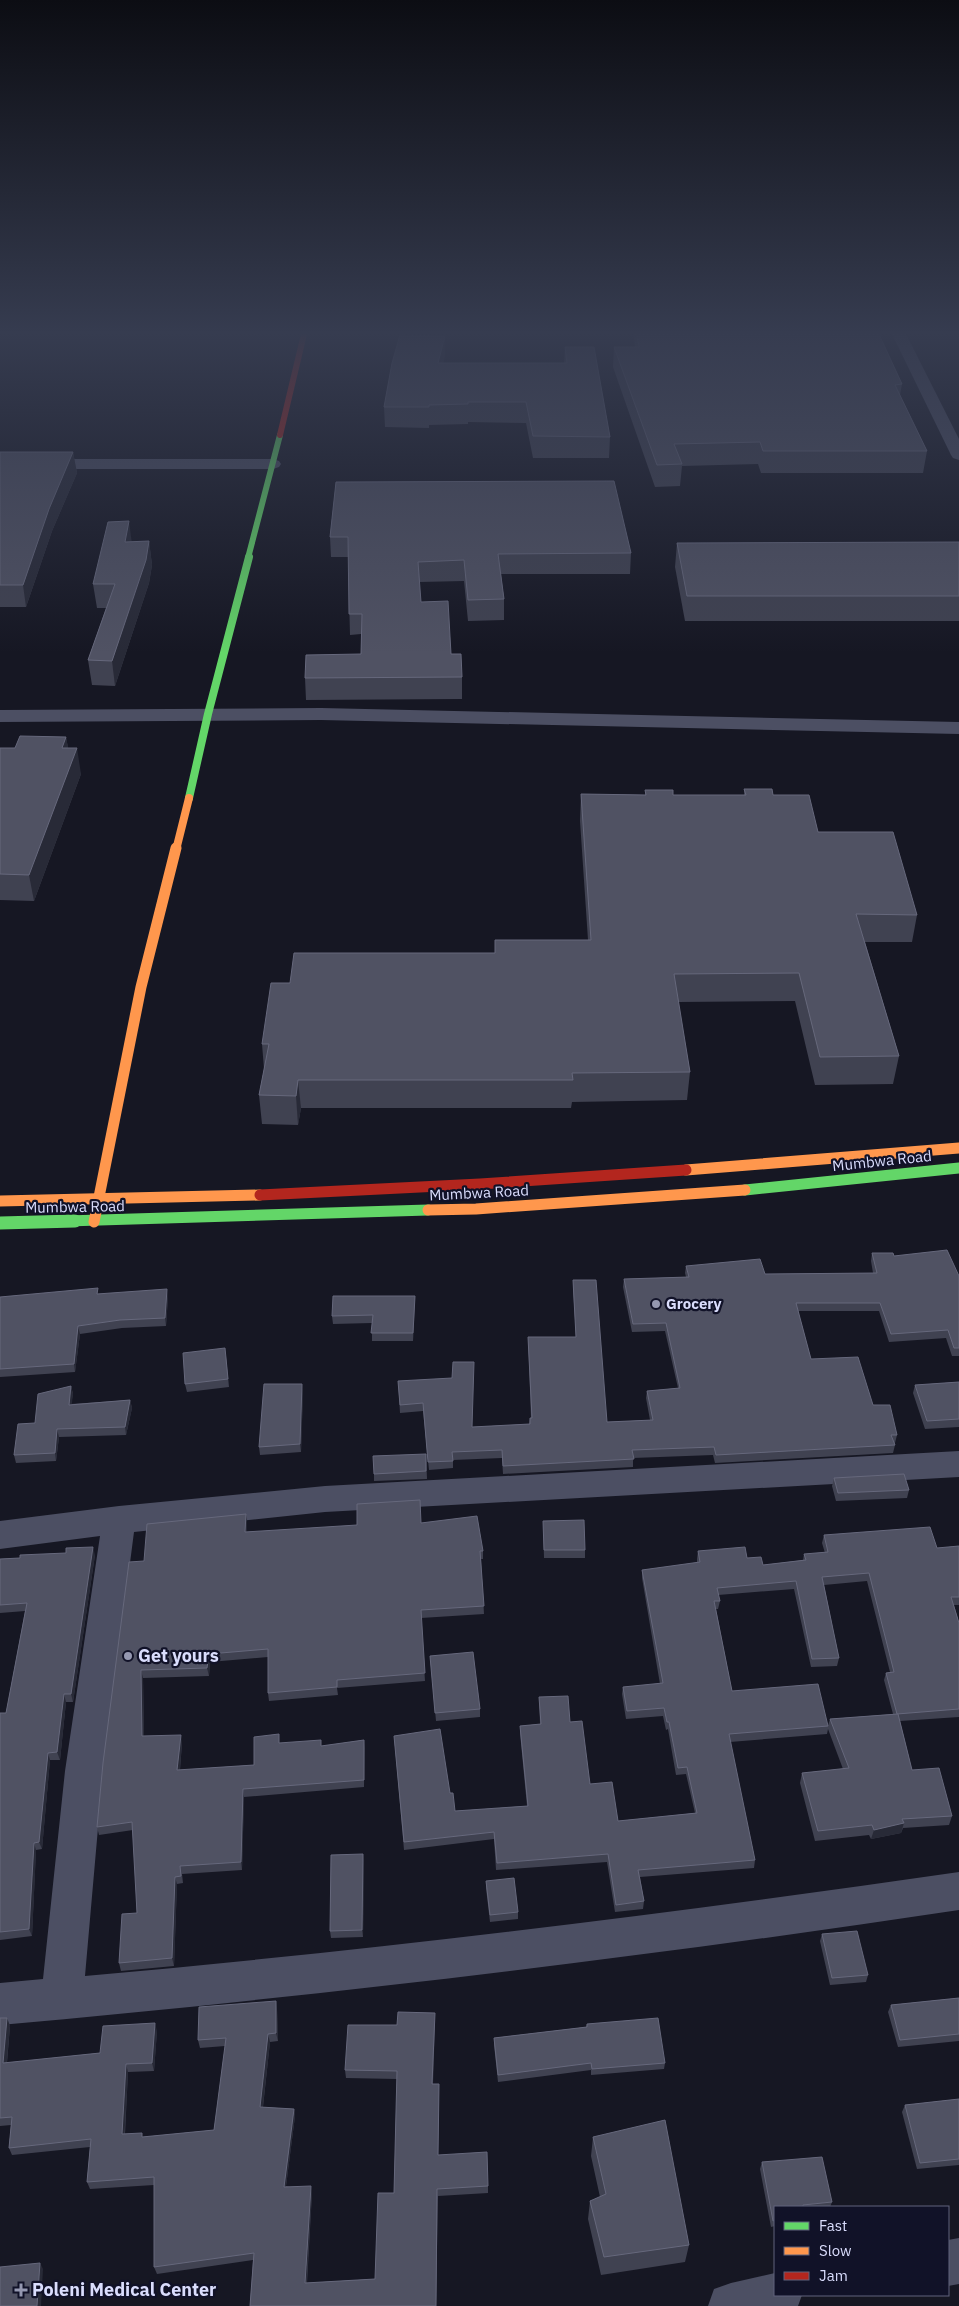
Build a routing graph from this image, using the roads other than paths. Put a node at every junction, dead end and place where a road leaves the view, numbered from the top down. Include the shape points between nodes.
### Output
1 (279, 438) edge
2 (950, 438) edge
3 (959, 455) edge
4 (0, 464) edge
5 (273, 464) junction
6 (208, 714) junction
7 (0, 716) edge
8 (959, 728) edge
9 (959, 1148) edge
10 (959, 1168) edge
11 (96, 1200) junction
12 (0, 1201) edge
13 (94, 1222) junction
14 (0, 1223) edge
15 (959, 1464) edge
16 (119, 1520) junction
17 (0, 1535) edge
18 (959, 1891) edge
19 (62, 1999) junction
20 (0, 2004) edge
21 (775, 2296) edge
22 (731, 2306) edge

1 - 5 street
2 - 3 street
4 - 5 street
5 - 6 street
6 - 7 street
6 - 8 street via 478,716
6 - 11 street via 181,836 141,987
9 - 11 street, Mumbwa Road via 635,1176 341,1192
10 - 13 street, Mumbwa Road via 757,1189 476,1209
11 - 12 street, Mumbwa Road
11 - 13 street
13 - 14 street, Mumbwa Road
15 - 16 street via 325,1499
16 - 17 street
16 - 19 street via 84,1771
18 - 19 street via 481,1955
19 - 20 street
21 - 22 street

